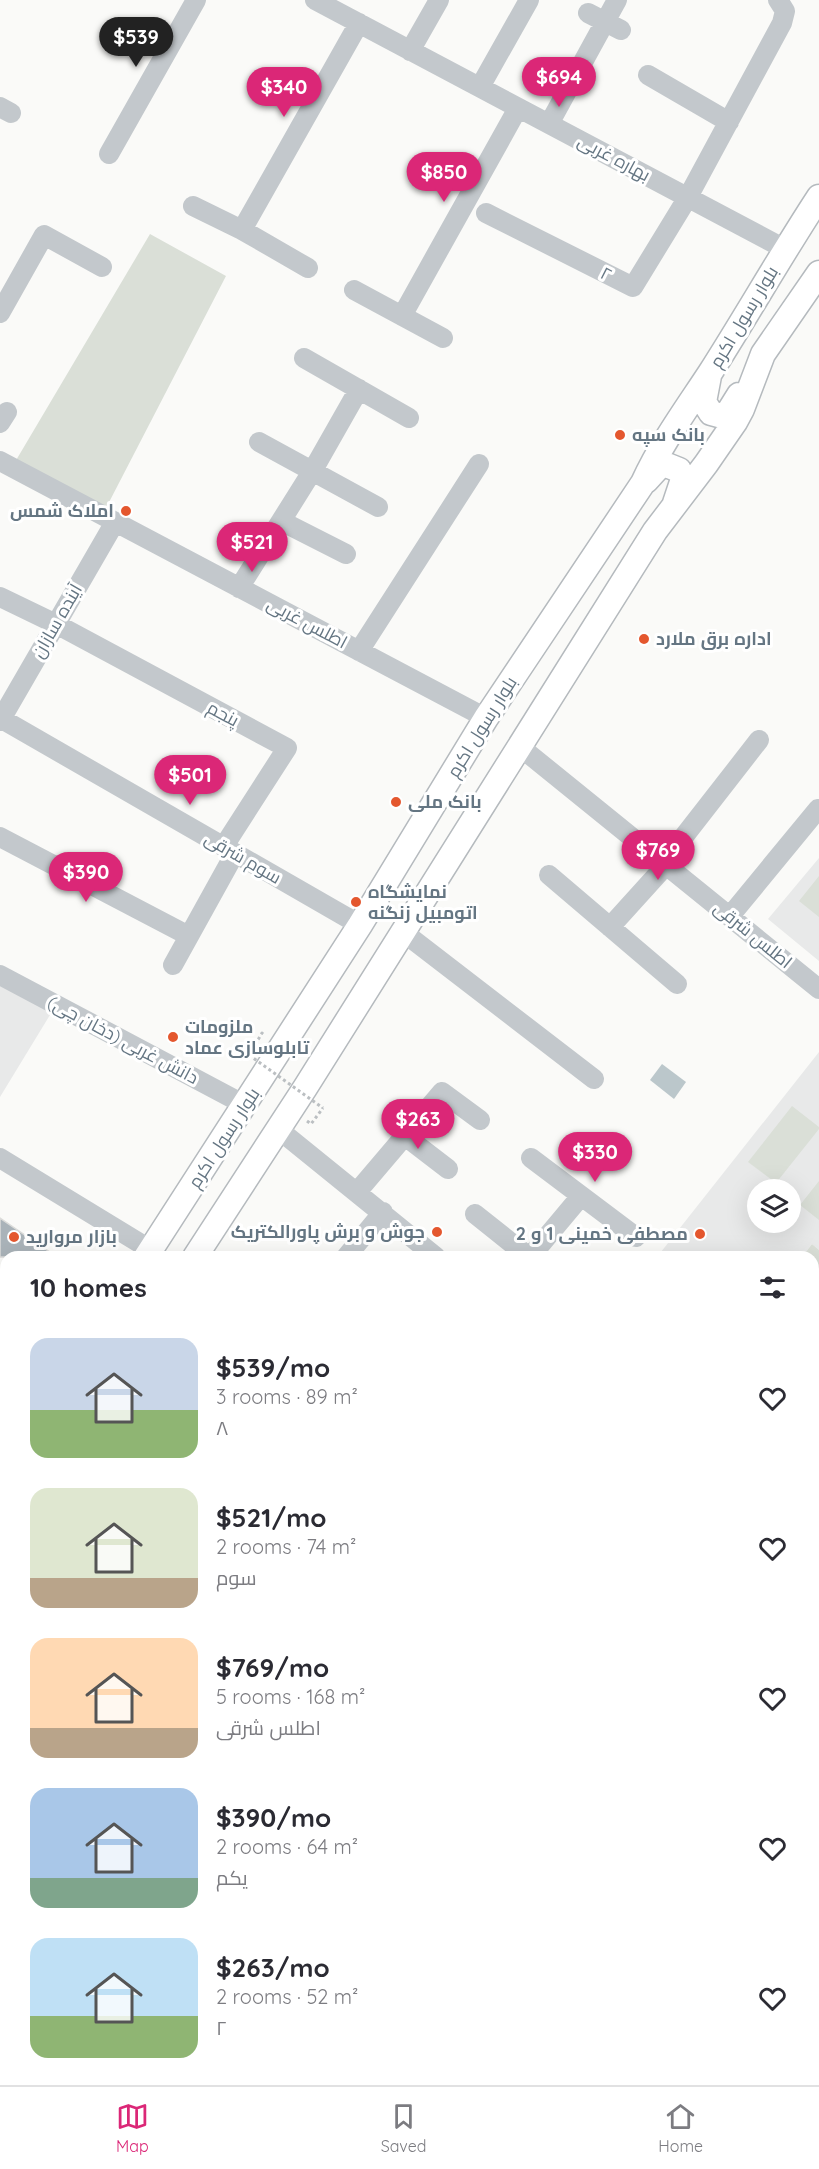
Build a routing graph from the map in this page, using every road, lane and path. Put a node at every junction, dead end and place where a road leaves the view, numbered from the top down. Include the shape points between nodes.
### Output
1 (196, 0) edge
2 (316, 0) edge
3 (439, 0) edge
4 (529, 0) edge
5 (617, 0) edge
6 (778, 0) edge
7 (359, 23) junction
8 (411, 51) junction
9 (648, 75) dead end
10 (480, 87) junction
11 (518, 108) junction
12 (729, 122) junction
13 (549, 124) junction
14 (109, 154) dead end
15 (688, 197) junction
16 (819, 197) edge
17 (194, 206) dead end
18 (486, 213) dead end
19 (242, 230) junction
20 (785, 249) junction
21 (102, 267) dead end
22 (308, 268) dead end
23 (819, 273) edge
24 (354, 290) dead end
25 (0, 313) edge
26 (402, 316) junction
27 (443, 338) dead end
28 (304, 358) dead end
29 (710, 374) junction
30 (752, 381) junction
31 (359, 389) junction
32 (409, 418) dead end
33 (259, 442) dead end
34 (0, 461) edge
35 (479, 464) dead end
36 (313, 470) junction
37 (643, 483) junction
38 (378, 507) dead end
39 (673, 508) junction
40 (281, 521) junction
41 (115, 522) junction
42 (346, 554) dead end
43 (239, 588) junction
44 (0, 597) edge
45 (56, 624) junction
46 (359, 651) junction
47 (486, 718) junction
48 (0, 720) edge
49 (759, 740) dead end
50 (519, 746) junction
51 (818, 809) edge
52 (0, 837) edge
53 (229, 850) junction
54 (665, 863) junction
55 (549, 875) dead end
56 (730, 916) junction
57 (360, 925) junction
58 (610, 927) junction
59 (403, 932) junction
60 (189, 936) junction
61 (173, 965) dead end
62 (0, 975) edge
63 (677, 984) dead end
64 (819, 989) edge
65 (262, 1033) dead end
66 (594, 1079) dead end
67 (245, 1105) junction
68 (480, 1120) dead end
69 (311, 1124) dead end
70 (278, 1129) junction
71 (405, 1136) junction
72 (0, 1158) edge
73 (531, 1158) dead end
74 (448, 1169) dead end
75 (357, 1192) junction
76 (581, 1196) junction
77 (382, 1212) junction
78 (475, 1214) dead end
79 (636, 1237) dead end
80 (145, 1251) edge
81 (149, 1251) edge
82 (199, 1251) edge
83 (351, 1251) edge
84 (429, 1251) edge
85 (522, 1251) edge
86 (535, 1251) edge

1 - 14 street
2 - 7 street, بهاره غربی
3 - 8 street
4 - 10 street
5 - 13 street
6 - 12 street via 785,11 782,23
7 - 8 street, بهاره غربی
7 - 19 street
8 - 10 street, بهاره غربی
9 - 12 street
10 - 11 street, بهاره غربی
11 - 13 street, بهاره غربی
11 - 26 street
12 - 15 street
13 - 15 street, بهاره غربی
15 - 18 street, ۲ via 633,287
15 - 20 street, بهاره غربی
16 - 20 main road, بلوار رسول اکرم
17 - 19 street
19 - 22 street
20 - 29 main road, بلوار رسول اکرم
21 - 25 street via 44,235
23 - 30 main road, بلوار رسول اکرم via 763,354
24 - 26 street
26 - 27 street
28 - 31 street
29 - 30 main road via 704,402 711,413 722,416
29 - 37 main road, بلوار رسول اکرم via 672,427
30 - 39 main road, بلوار رسول اکرم via 735,422
31 - 32 street
31 - 36 street
33 - 36 street
34 - 41 street, اطلس غربی
35 - 46 street
36 - 38 street
36 - 40 street
37 - 39 main road via 664,464 679,470 683,479
37 - 47 main road, بلوار رسول اکرم
39 - 50 main road, بلوار رسول اکرم
40 - 42 street
40 - 43 street
41 - 43 street, اطلس غربی
41 - 45 street, آینده سازان
43 - 46 street, اطلس غربی
44 - 45 street
45 - 48 street, آینده سازان
45 - 53 street, پنجم via 287,748
46 - 47 street, اطلس غربی
47 - 57 main road, بلوار رسول اکرم
48 - 53 street, سوم شرقی
49 - 54 street
50 - 54 street, اطلس شرقی
50 - 59 main road, بلوار رسول اکرم
51 - 56 street
52 - 60 street
53 - 57 street, سوم شرقی
53 - 60 street
54 - 56 street, اطلس شرقی
54 - 58 street
55 - 58 street
56 - 64 street, اطلس شرقی
57 - 67 main road, بلوار رسول اکرم
58 - 63 street
59 - 66 street
59 - 70 main road, بلوار رسول اکرم
60 - 61 street
62 - 67 street, دانش غربی (دخان چی)
65 - 69 path, bridge via 249,1055 323,1108
67 - 81 main road, بلوار رسول اکرم
68 - 71 street via 442,1092
70 - 75 street
70 - 82 main road, بلوار رسول اکرم
71 - 74 street
71 - 75 street
72 - 80 street
73 - 76 street
75 - 77 street
76 - 79 street
76 - 86 street
77 - 83 street
77 - 84 street
78 - 85 street

